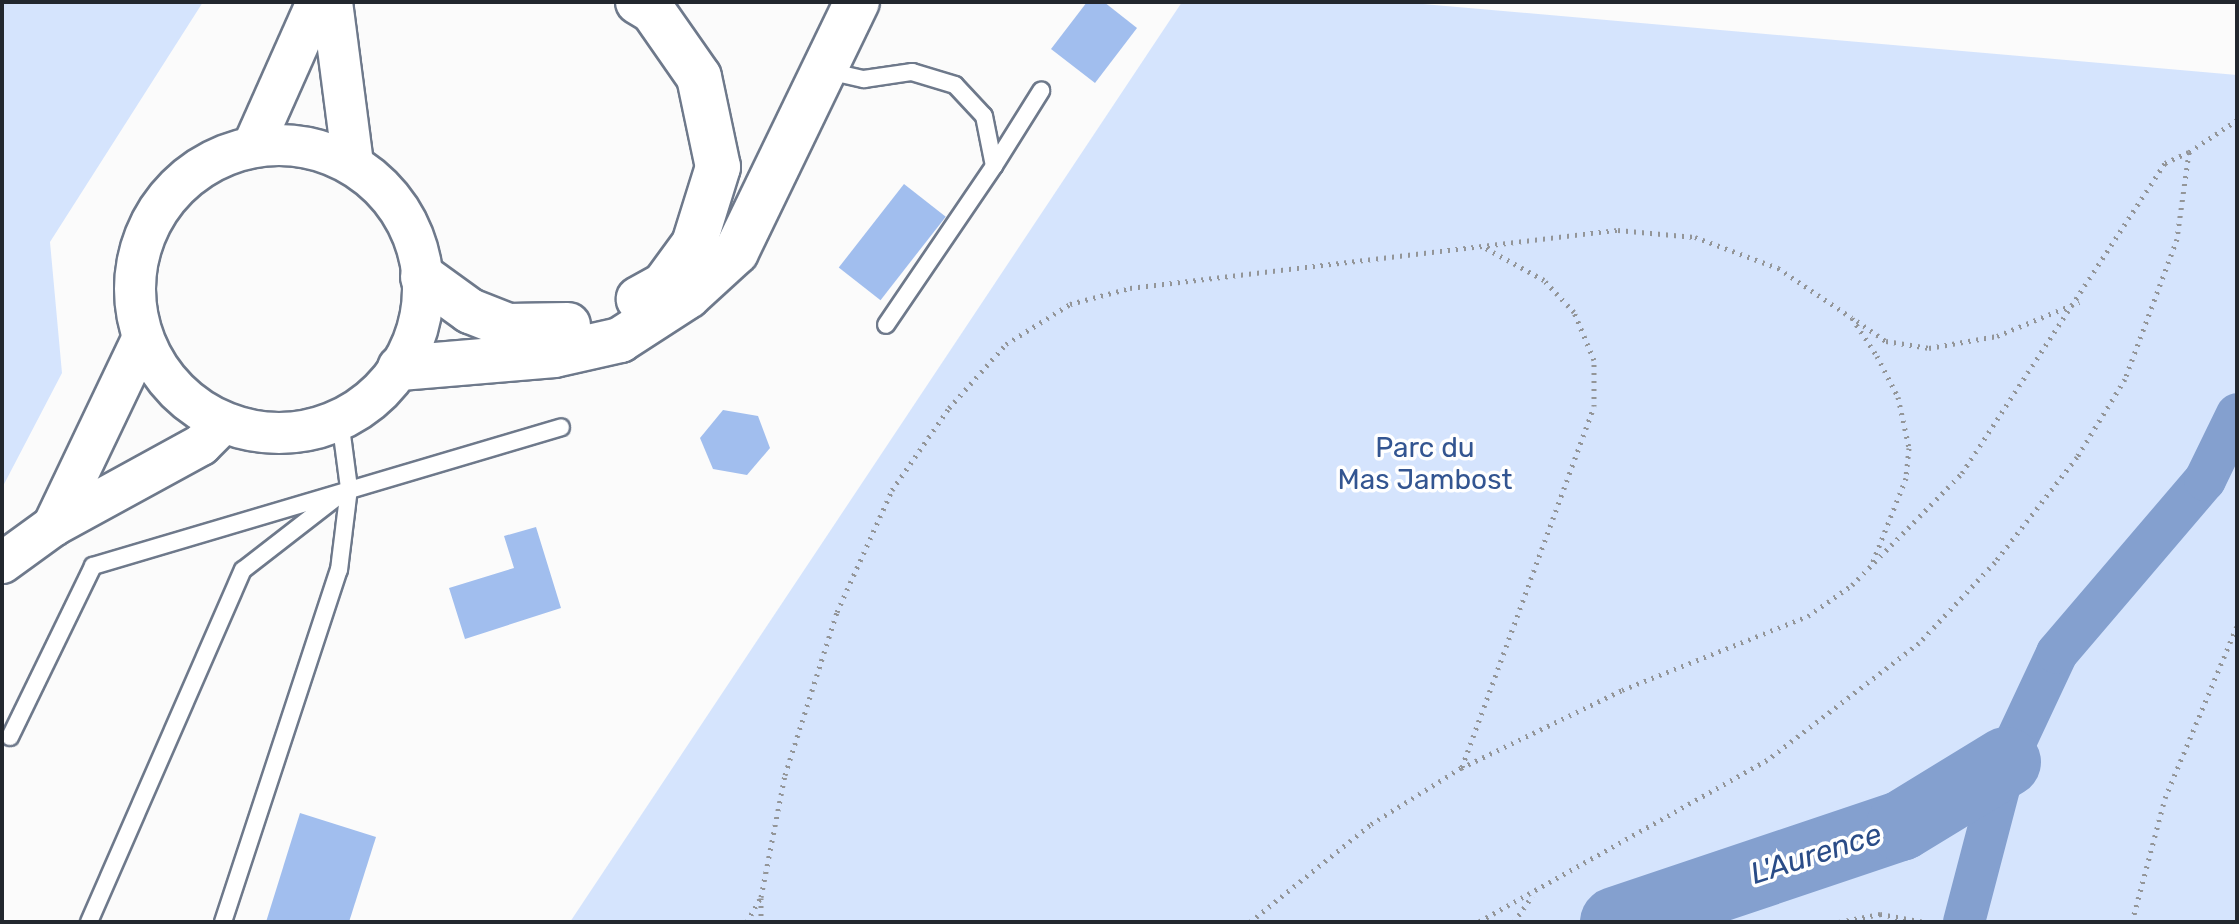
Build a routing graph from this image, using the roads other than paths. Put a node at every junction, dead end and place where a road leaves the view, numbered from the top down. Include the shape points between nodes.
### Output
1 (317, 2) edge
2 (332, 2) edge
3 (638, 2) edge
4 (857, 2) edge
5 (826, 71) junction
6 (1041, 91) dead end
7 (253, 146) junction
8 (353, 164) junction
9 (994, 166) junction
10 (423, 277) junction
11 (886, 325) dead end
12 (142, 339) junction
13 (400, 368) junction
14 (340, 420) junction
15 (223, 423) junction
16 (561, 427) dead end
17 (349, 488) junction
18 (53, 526) junction
19 (2, 563) edge
20 (10, 737) dead end
21 (89, 922) edge
22 (223, 922) edge

1 - 7 street
2 - 8 street
3 - 10 highway via 653,11 699,77 718,167 694,244 664,285 606,317 508,326 470,311
4 - 5 highway
5 - 9 lane via 864,79 912,72 955,85 984,116
5 - 13 highway via 736,252 688,296 620,340 554,355
6 - 9 lane
7 - 8 street via 321,150
7 - 12 street via 213,159 152,216 137,256 134,297
8 - 10 street via 388,193 404,219
9 - 11 lane
10 - 13 street via 420,324
12 - 15 street via 179,393
12 - 18 street
13 - 14 street via 374,399
14 - 15 street via 288,432
14 - 17 lane
15 - 18 street via 201,445
16 - 17 lane
17 - 20 lane via 93,566
17 - 21 lane via 243,570
17 - 22 lane via 339,570
18 - 19 street

